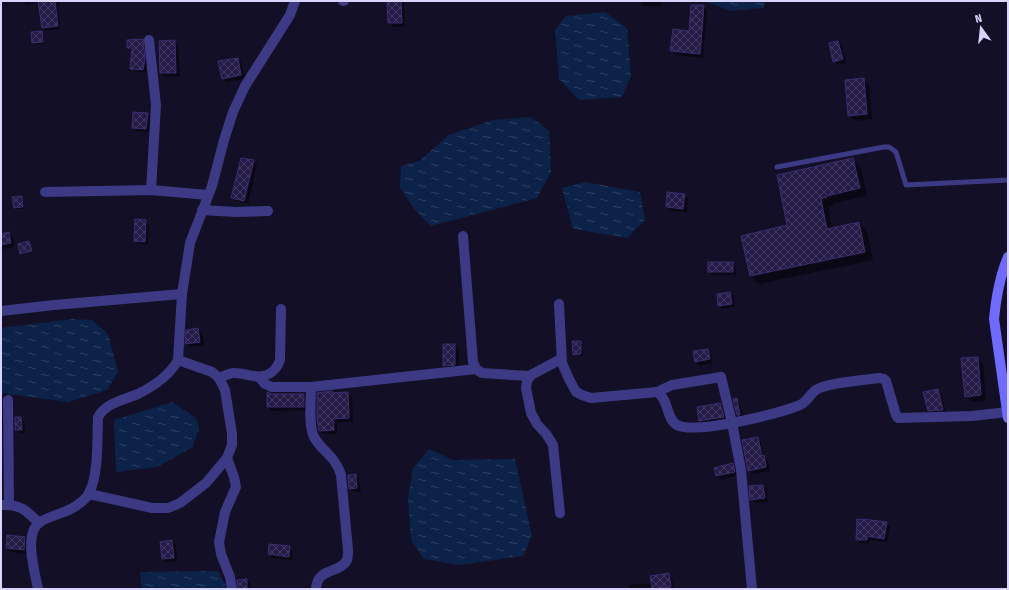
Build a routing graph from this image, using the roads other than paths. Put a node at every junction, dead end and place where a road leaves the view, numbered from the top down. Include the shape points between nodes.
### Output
1 (295, 1) edge
2 (150, 40) dead end
3 (777, 167) dead end
4 (1008, 180) edge
5 (151, 190) junction
6 (45, 192) dead end
7 (208, 195) junction
8 (202, 210) junction
9 (268, 210) dead end
10 (463, 236) dead end
11 (1008, 257) edge
12 (182, 294) junction
13 (559, 304) dead end
14 (281, 309) dead end
15 (1, 311) edge
16 (561, 359) junction
17 (178, 360) junction
18 (476, 369) junction
19 (529, 376) junction
20 (259, 377) junction
21 (219, 378) junction
22 (311, 387) junction
23 (657, 392) junction
24 (8, 400) dead end
25 (1008, 414) edge
26 (732, 422) junction
27 (227, 458) junction
28 (89, 494) junction
29 (5, 505) edge
30 (560, 513) dead end
31 (39, 523) junction
32 (38, 589) edge
33 (232, 589) edge
34 (316, 589) edge
35 (752, 589) edge

1 - 7 street via 290,14 239,99
2 - 5 street via 156,105
3 - 4 lane via 888,147 896,152 906,185
5 - 6 street
5 - 7 street
7 - 8 street
8 - 9 street
8 - 12 street via 190,243
10 - 18 street
11 - 25 main road via 995,304 994,319
12 - 15 street
12 - 17 street
13 - 16 street
14 - 20 street via 278,367 271,373
16 - 19 street
16 - 23 street via 576,392 586,397
17 - 21 street via 212,372
17 - 28 street via 174,368 156,384 101,411 98,417 96,472
18 - 19 street via 482,373
18 - 22 street
19 - 30 street via 526,388 531,413 553,445
20 - 21 street via 232,373
20 - 22 street via 272,387
21 - 27 street via 225,390 232,434 232,445
22 - 34 street via 313,436 334,459 341,475 348,550 347,559 342,566 326,572 320,578
23 - 26 street via 662,396 678,425 696,428
23 - 26 street via 672,385 721,376
24 - 29 street
25 - 26 street via 898,418 886,381 879,378 826,386 816,390 803,404 794,408
26 - 35 street via 741,470
27 - 28 street via 206,482 180,503 168,508 152,508
27 - 33 street via 236,487 225,512 219,542
28 - 31 street via 79,505
29 - 31 street via 20,507
31 - 32 street via 31,539

